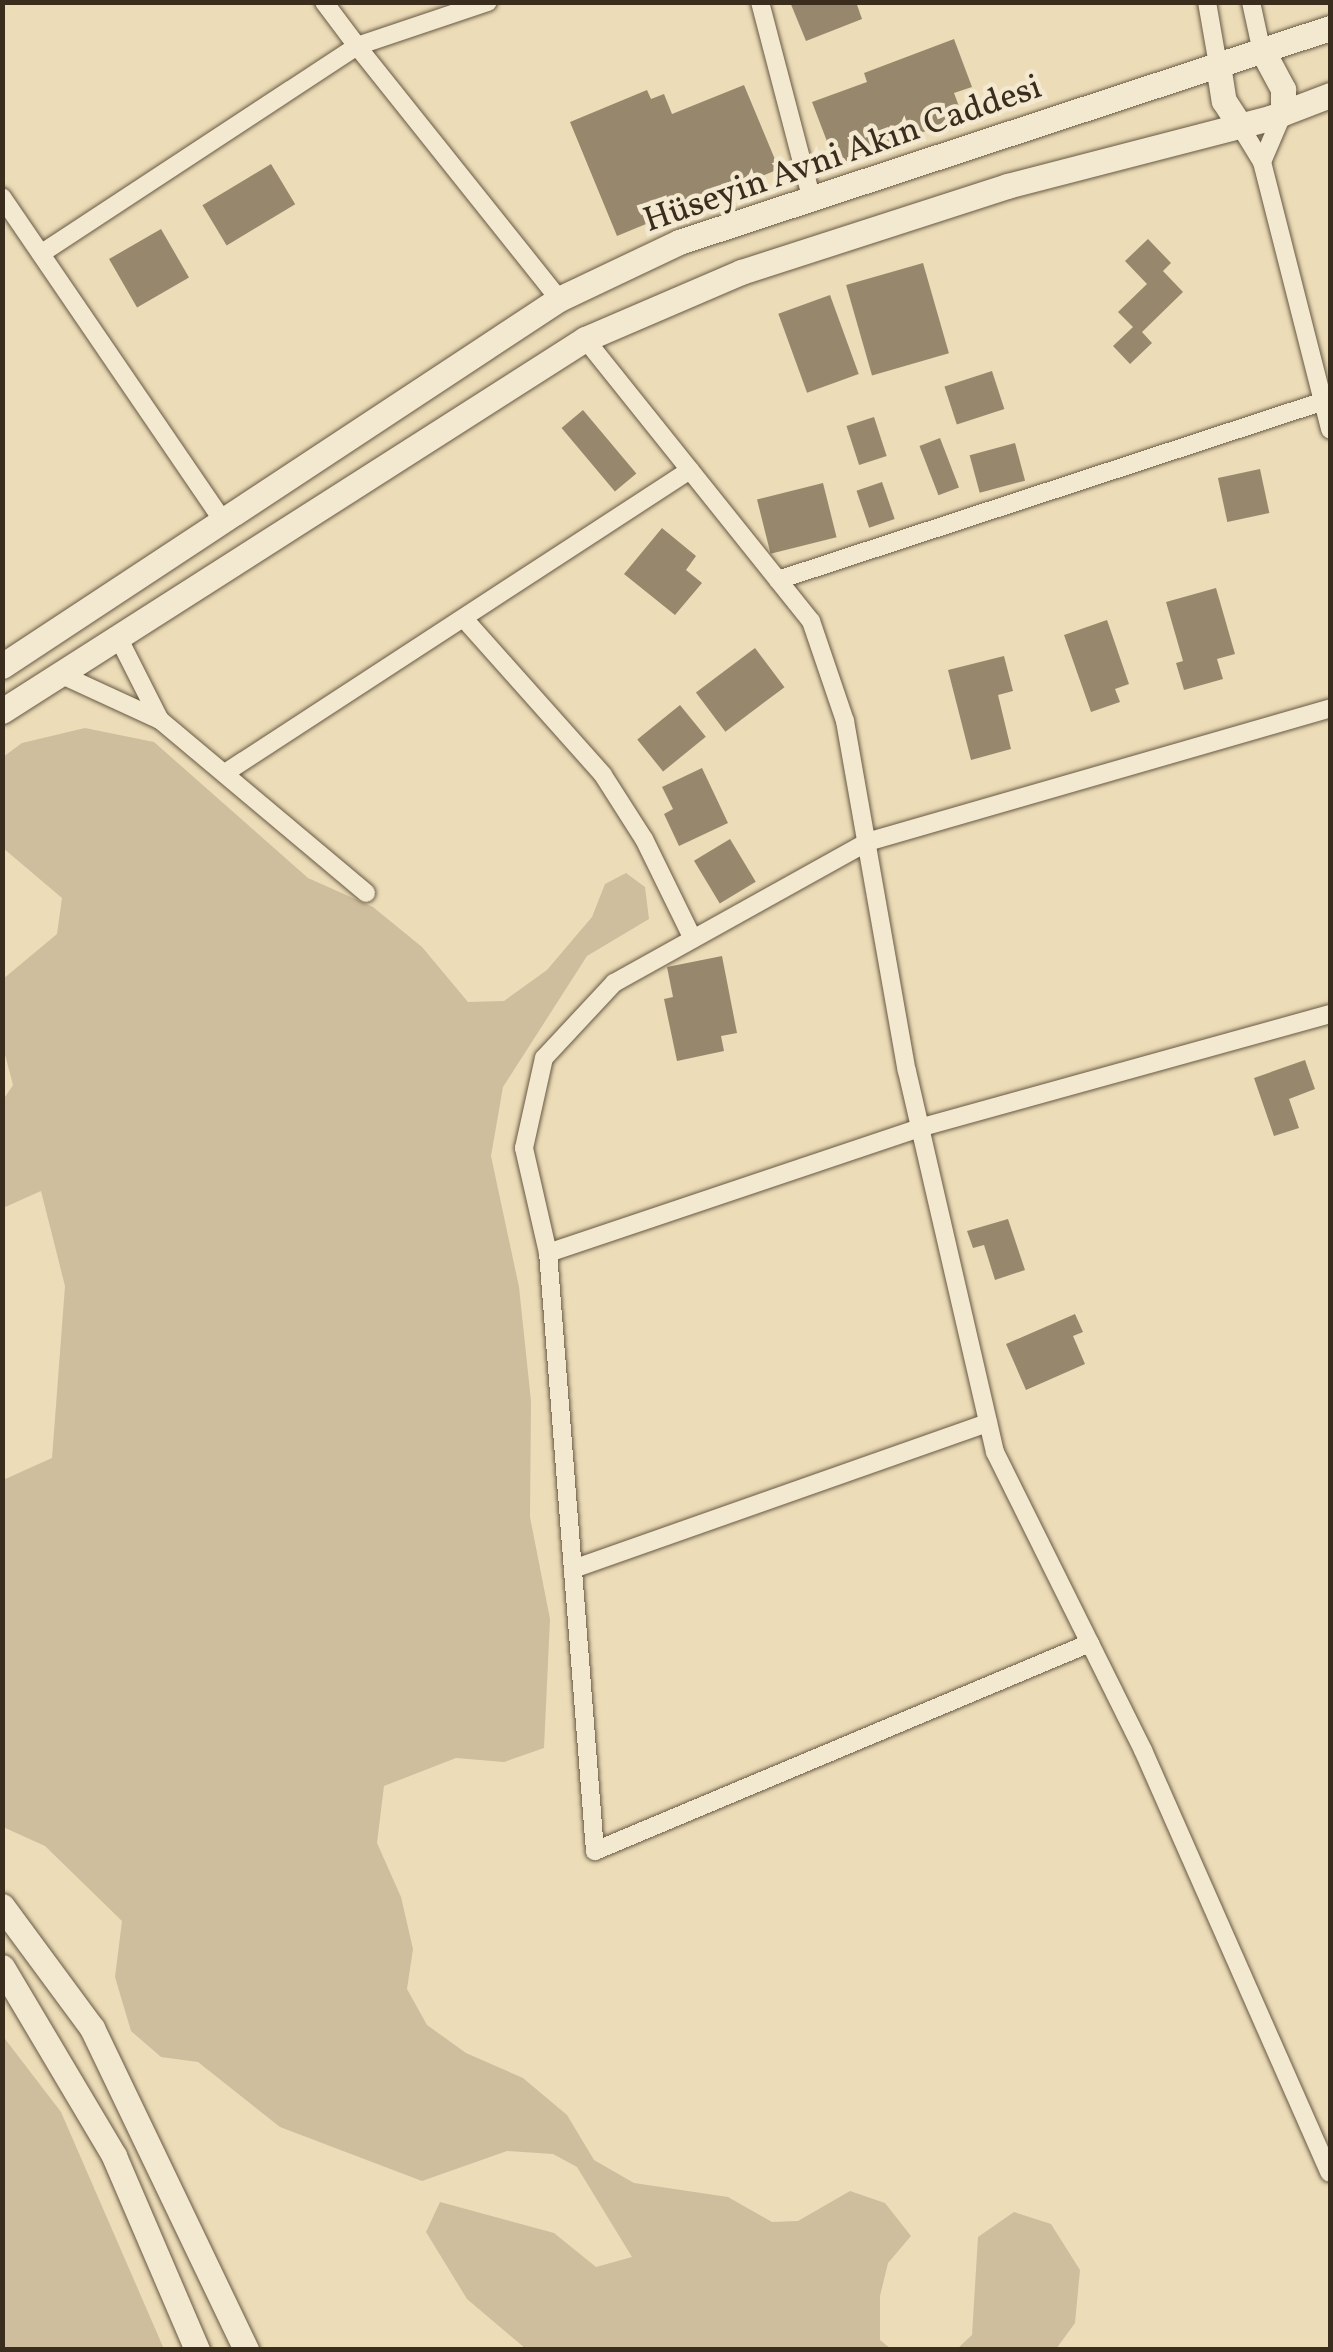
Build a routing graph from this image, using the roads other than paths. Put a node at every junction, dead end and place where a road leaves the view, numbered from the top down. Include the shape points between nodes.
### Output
1 (324, 2) edge
2 (488, 2) edge
3 (760, 2) edge
4 (1207, 2) edge
5 (1251, 2) edge
6 (444, 9) edge
7 (1330, 28) edge
8 (357, 46) junction
9 (1262, 48) junction
10 (1218, 65) junction
11 (1330, 95) edge
12 (1283, 113) junction
13 (1240, 126) junction
14 (1262, 162) junction
15 (2, 197) edge
16 (811, 197) junction
17 (45, 252) junction
18 (559, 299) junction
19 (585, 339) junction
20 (1328, 400) edge
21 (1330, 429) edge
22 (690, 470) junction
23 (224, 523) junction
24 (778, 580) junction
25 (466, 620) junction
26 (118, 638) junction
27 (2, 666) edge
28 (60, 674) junction
29 (1330, 708) edge
30 (2, 711) edge
31 (160, 720) junction
32 (224, 774) junction
33 (866, 842) junction
34 (366, 893) dead end
35 (693, 939) junction
36 (1330, 1014) edge
37 (919, 1128) junction
38 (548, 1253) junction
39 (988, 1423) junction
40 (573, 1569) junction
41 (1090, 1643) junction
42 (2, 1906) edge
43 (2, 1967) edge
44 (1330, 2173) edge
45 (197, 2350) edge
46 (246, 2350) edge

1 - 8 street
2 - 6 street
3 - 16 street
4 - 10 street
5 - 9 street
6 - 8 street
7 - 9 main road, Hüseyin Avni Akın Caddesi
8 - 17 street
8 - 18 street
9 - 10 main road, Hüseyin Avni Akın Caddesi
9 - 12 main road via 1283,89
10 - 13 main road via 1224,102
10 - 16 main road, Hüseyin Avni Akın Caddesi
11 - 12 main road
12 - 13 main road
12 - 14 street
13 - 14 street
13 - 19 main road via 1008,186 741,272
14 - 20 street
15 - 17 street
16 - 18 main road, Hüseyin Avni Akın Caddesi via 679,242
17 - 23 street
18 - 23 main road, Hüseyin Avni Akın Caddesi
19 - 22 street
19 - 26 main road
20 - 21 street
20 - 24 street
22 - 24 street
22 - 25 street
23 - 27 main road, Hüseyin Avni Akın Caddesi
24 - 33 street via 811,621 840,704
25 - 32 street
25 - 35 street via 603,776 644,839
26 - 28 main road
26 - 31 street
28 - 30 main road
28 - 31 street
29 - 33 street
31 - 32 street
32 - 34 street
33 - 35 street
33 - 37 street
35 - 38 street via 614,983 544,1058 524,1148
36 - 37 street
37 - 38 street
37 - 39 street
38 - 40 street
39 - 40 street
39 - 41 street via 995,1452
40 - 41 street via 595,1851
41 - 44 street
42 - 46 main road via 92,2028
43 - 45 main road via 114,2156

